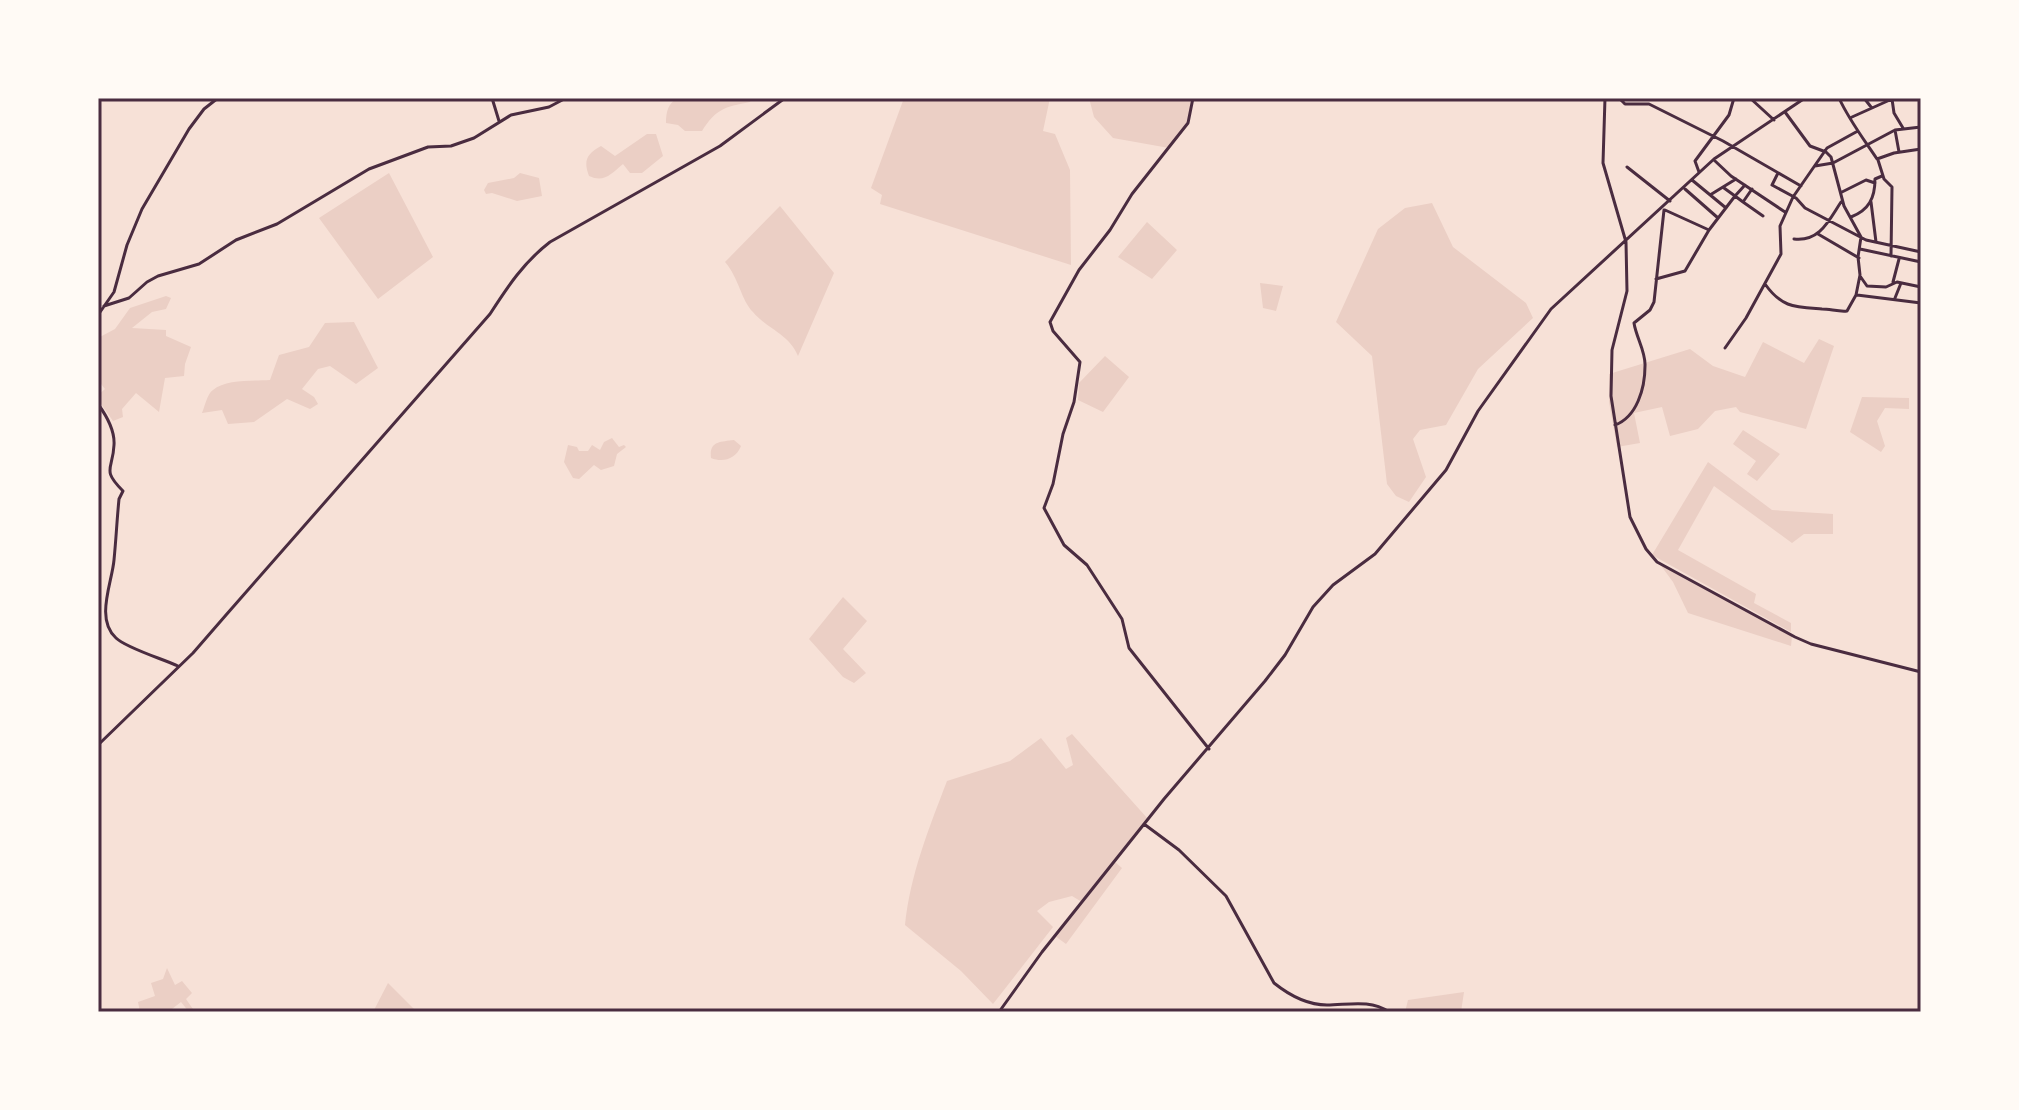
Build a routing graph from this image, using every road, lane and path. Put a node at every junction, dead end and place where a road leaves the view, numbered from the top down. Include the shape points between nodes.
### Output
1 (218, 98) edge
2 (492, 98) edge
3 (566, 98) edge
4 (785, 98) edge
5 (1193, 98) edge
6 (1605, 98) edge
7 (1619, 98) edge
8 (1734, 98) edge
9 (1750, 98) edge
10 (1805, 98) edge
11 (1839, 98) edge
12 (1864, 98) edge
13 (1892, 99) edge
14 (1921, 99) edge
15 (1871, 107) junction
16 (1785, 112) junction
17 (1852, 117) junction
18 (1774, 120) junction
19 (499, 121) junction
20 (1921, 127) edge
21 (1903, 128) junction
22 (1895, 130) junction
23 (1856, 132) junction
24 (1712, 136) junction
25 (1867, 145) junction
26 (1731, 146) junction
27 (1921, 149) edge
28 (1826, 152) junction
29 (1899, 152) junction
30 (1714, 159) junction
31 (1878, 160) junction
32 (1833, 163) junction
33 (1815, 166) junction
34 (1627, 167) dead end
35 (1699, 172) junction
36 (1778, 173) junction
37 (1883, 176) junction
38 (1736, 179) junction
39 (1692, 180) junction
40 (1875, 183) junction
41 (1745, 185) junction
42 (1801, 186) junction
43 (1684, 188) junction
44 (1724, 188) junction
45 (1752, 189) junction
46 (1716, 192) junction
47 (1842, 192) junction
48 (1710, 195) junction
49 (1735, 196) junction
50 (1793, 197) junction
51 (1716, 198) junction
52 (1670, 201) junction
53 (1842, 201) junction
54 (1743, 202) junction
55 (1871, 202) junction
56 (1788, 205) junction
57 (1726, 208) junction
58 (1780, 208) junction
59 (1663, 209) junction
60 (1785, 212) junction
61 (1763, 216) dead end
62 (1851, 217) junction
63 (1718, 218) junction
64 (1829, 221) junction
65 (1709, 230) junction
66 (1818, 234) junction
67 (1861, 237) junction
68 (1794, 239) dead end
69 (1626, 242) junction
70 (1876, 242) junction
71 (1891, 244) junction
72 (1860, 249) junction
73 (1921, 252) edge
74 (1891, 256) junction
75 (1859, 258) junction
76 (1899, 259) junction
77 (1921, 262) edge
78 (1860, 275) junction
79 (1656, 279) junction
80 (1893, 282) junction
81 (1901, 283) junction
82 (1765, 284) junction
83 (1879, 287) junction
84 (1921, 287) edge
85 (1856, 295) junction
86 (1877, 297) junction
87 (1894, 299) junction
88 (1921, 303) edge
89 (104, 306) junction
90 (98, 315) edge
91 (1725, 348) dead end
92 (98, 404) edge
93 (1615, 425) junction
94 (179, 667) junction
95 (1921, 672) edge
96 (98, 745) edge
97 (1209, 749) junction
98 (1144, 824) junction
99 (999, 1012) edge
100 (1389, 1012) edge

1 - 89 street via 189,129 142,209 114,292
2 - 19 street
3 - 19 street
4 - 94 street via 720,146 533,255 490,314
5 - 97 street via 1188,123 1079,270 1050,322 1080,362 1044,508 1064,545 1087,565 1122,619 1129,648
6 - 69 street via 1603,163
7 - 24 street via 1625,104 1649,104
8 - 24 street via 1729,115
9 - 18 street
10 - 16 street
11 - 17 street
12 - 15 street
13 - 14 street
13 - 15 street
13 - 21 street
15 - 17 street
16 - 18 street
16 - 28 street via 1810,146
17 - 23 street
18 - 26 street
19 - 89 street via 474,138 428,147 369,169 277,224
20 - 21 street
21 - 22 street
22 - 25 street
22 - 29 street
23 - 25 street
23 - 28 street
24 - 26 street
24 - 35 street via 1695,161
25 - 31 street
25 - 32 street
26 - 30 street
26 - 36 street
27 - 29 street
28 - 32 street
28 - 33 street
29 - 31 street
30 - 35 street
30 - 38 street
31 - 37 street
32 - 33 street
32 - 47 street
33 - 42 street
34 - 52 street
35 - 39 street
36 - 42 street
36 - 50 street via 1772,185
37 - 40 street
37 - 71 street via 1892,187
38 - 41 street
38 - 44 street
39 - 43 street
39 - 48 street
40 - 47 street via 1866,180
40 - 55 street
41 - 45 street
41 - 49 street
42 - 50 street
43 - 52 street
43 - 63 street
44 - 46 street
44 - 49 street
45 - 54 street
45 - 58 street
46 - 48 street
46 - 51 street
47 - 53 street
48 - 51 street
49 - 54 street
49 - 57 street
50 - 56 street
50 - 64 street
51 - 57 street
52 - 59 street
53 - 62 street
53 - 64 street
54 - 61 street
55 - 62 street
55 - 70 street
56 - 58 street
56 - 60 street
57 - 63 street
58 - 60 street
59 - 65 street
59 - 69 street
59 - 79 street
60 - 82 street via 1781,254
62 - 67 street
63 - 65 street
64 - 66 street
64 - 67 street
65 - 79 street via 1685,271
66 - 68 street
66 - 75 street
67 - 70 street
67 - 72 street
69 - 93 street via 1627,291 1611,371
69 - 97 street via 1546,315 1478,411 1446,470 1375,554 1313,607 1285,655
70 - 71 street
71 - 73 street
71 - 74 street
72 - 74 street
72 - 75 street
74 - 76 street
75 - 78 street
76 - 77 street
76 - 80 street
78 - 83 street via 1865,285
78 - 85 street
79 - 93 street via 1653,307 1634,323 1645,367 1637,403 1628,418
80 - 81 street
80 - 83 street
81 - 84 street
81 - 87 street
82 - 85 street via 1797,309 1846,312
82 - 91 street
83 - 86 street
85 - 86 street
86 - 87 street
87 - 88 street
89 - 90 street
92 - 94 street via 114,445 111,477 123,491 108,587 108,626 116,639
93 - 95 street via 1630,517 1654,559 1811,644
94 - 96 street
97 - 98 street
98 - 99 street
98 - 100 street via 1226,896 1274,983 1287,993 1325,1006 1365,1004

